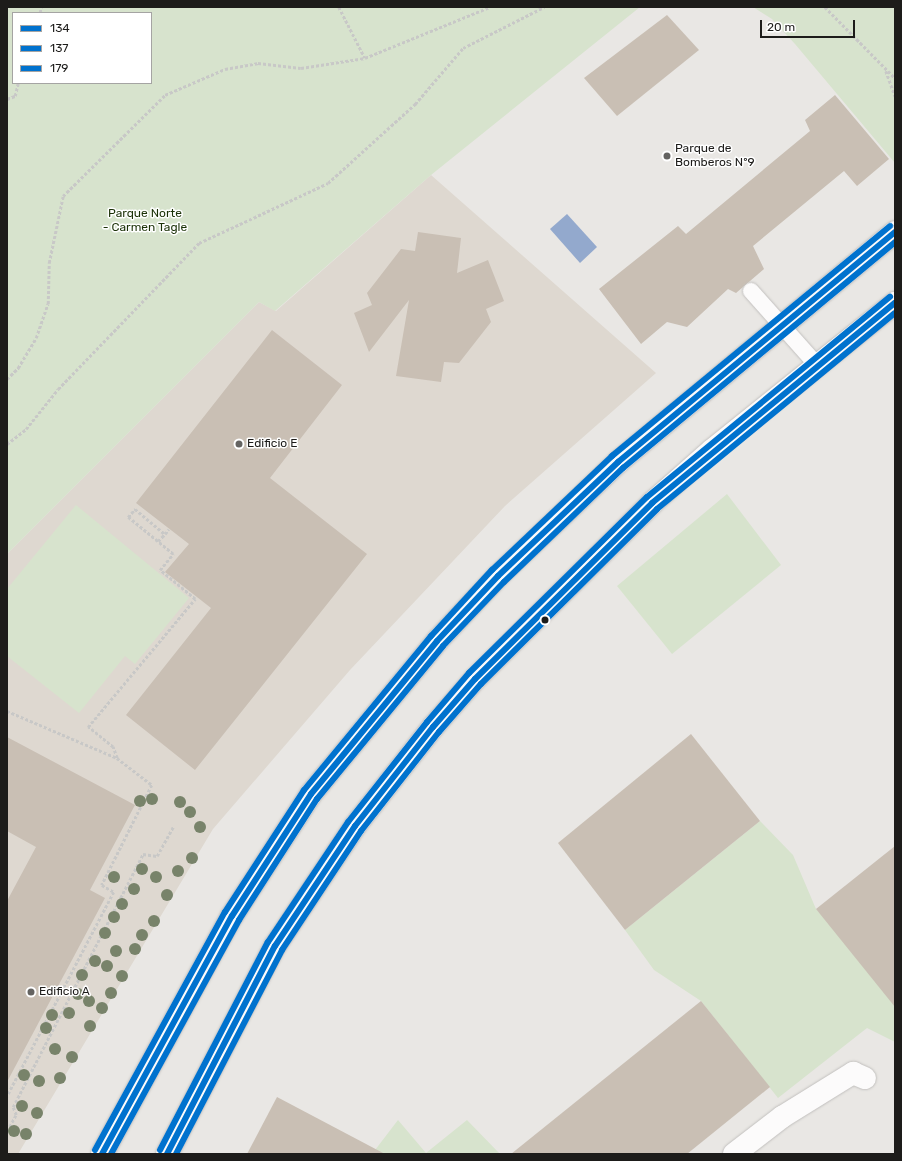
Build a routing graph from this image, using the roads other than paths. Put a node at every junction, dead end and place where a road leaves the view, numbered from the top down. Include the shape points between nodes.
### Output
1 (895, 232) edge
2 (751, 291) dead end
3 (895, 302) edge
4 (782, 327) junction
5 (817, 365) junction
6 (865, 1078) dead end
7 (102, 1154) edge
8 (167, 1154) edge
9 (734, 1154) edge

1 - 4 street
2 - 4 lane
3 - 5 street
4 - 5 lane
4 - 7 street via 576,500 473,602 372,718 311,794 232,916
5 - 8 street via 652,503 475,679 433,727 355,826 275,946
6 - 9 street via 853,1073 782,1117

